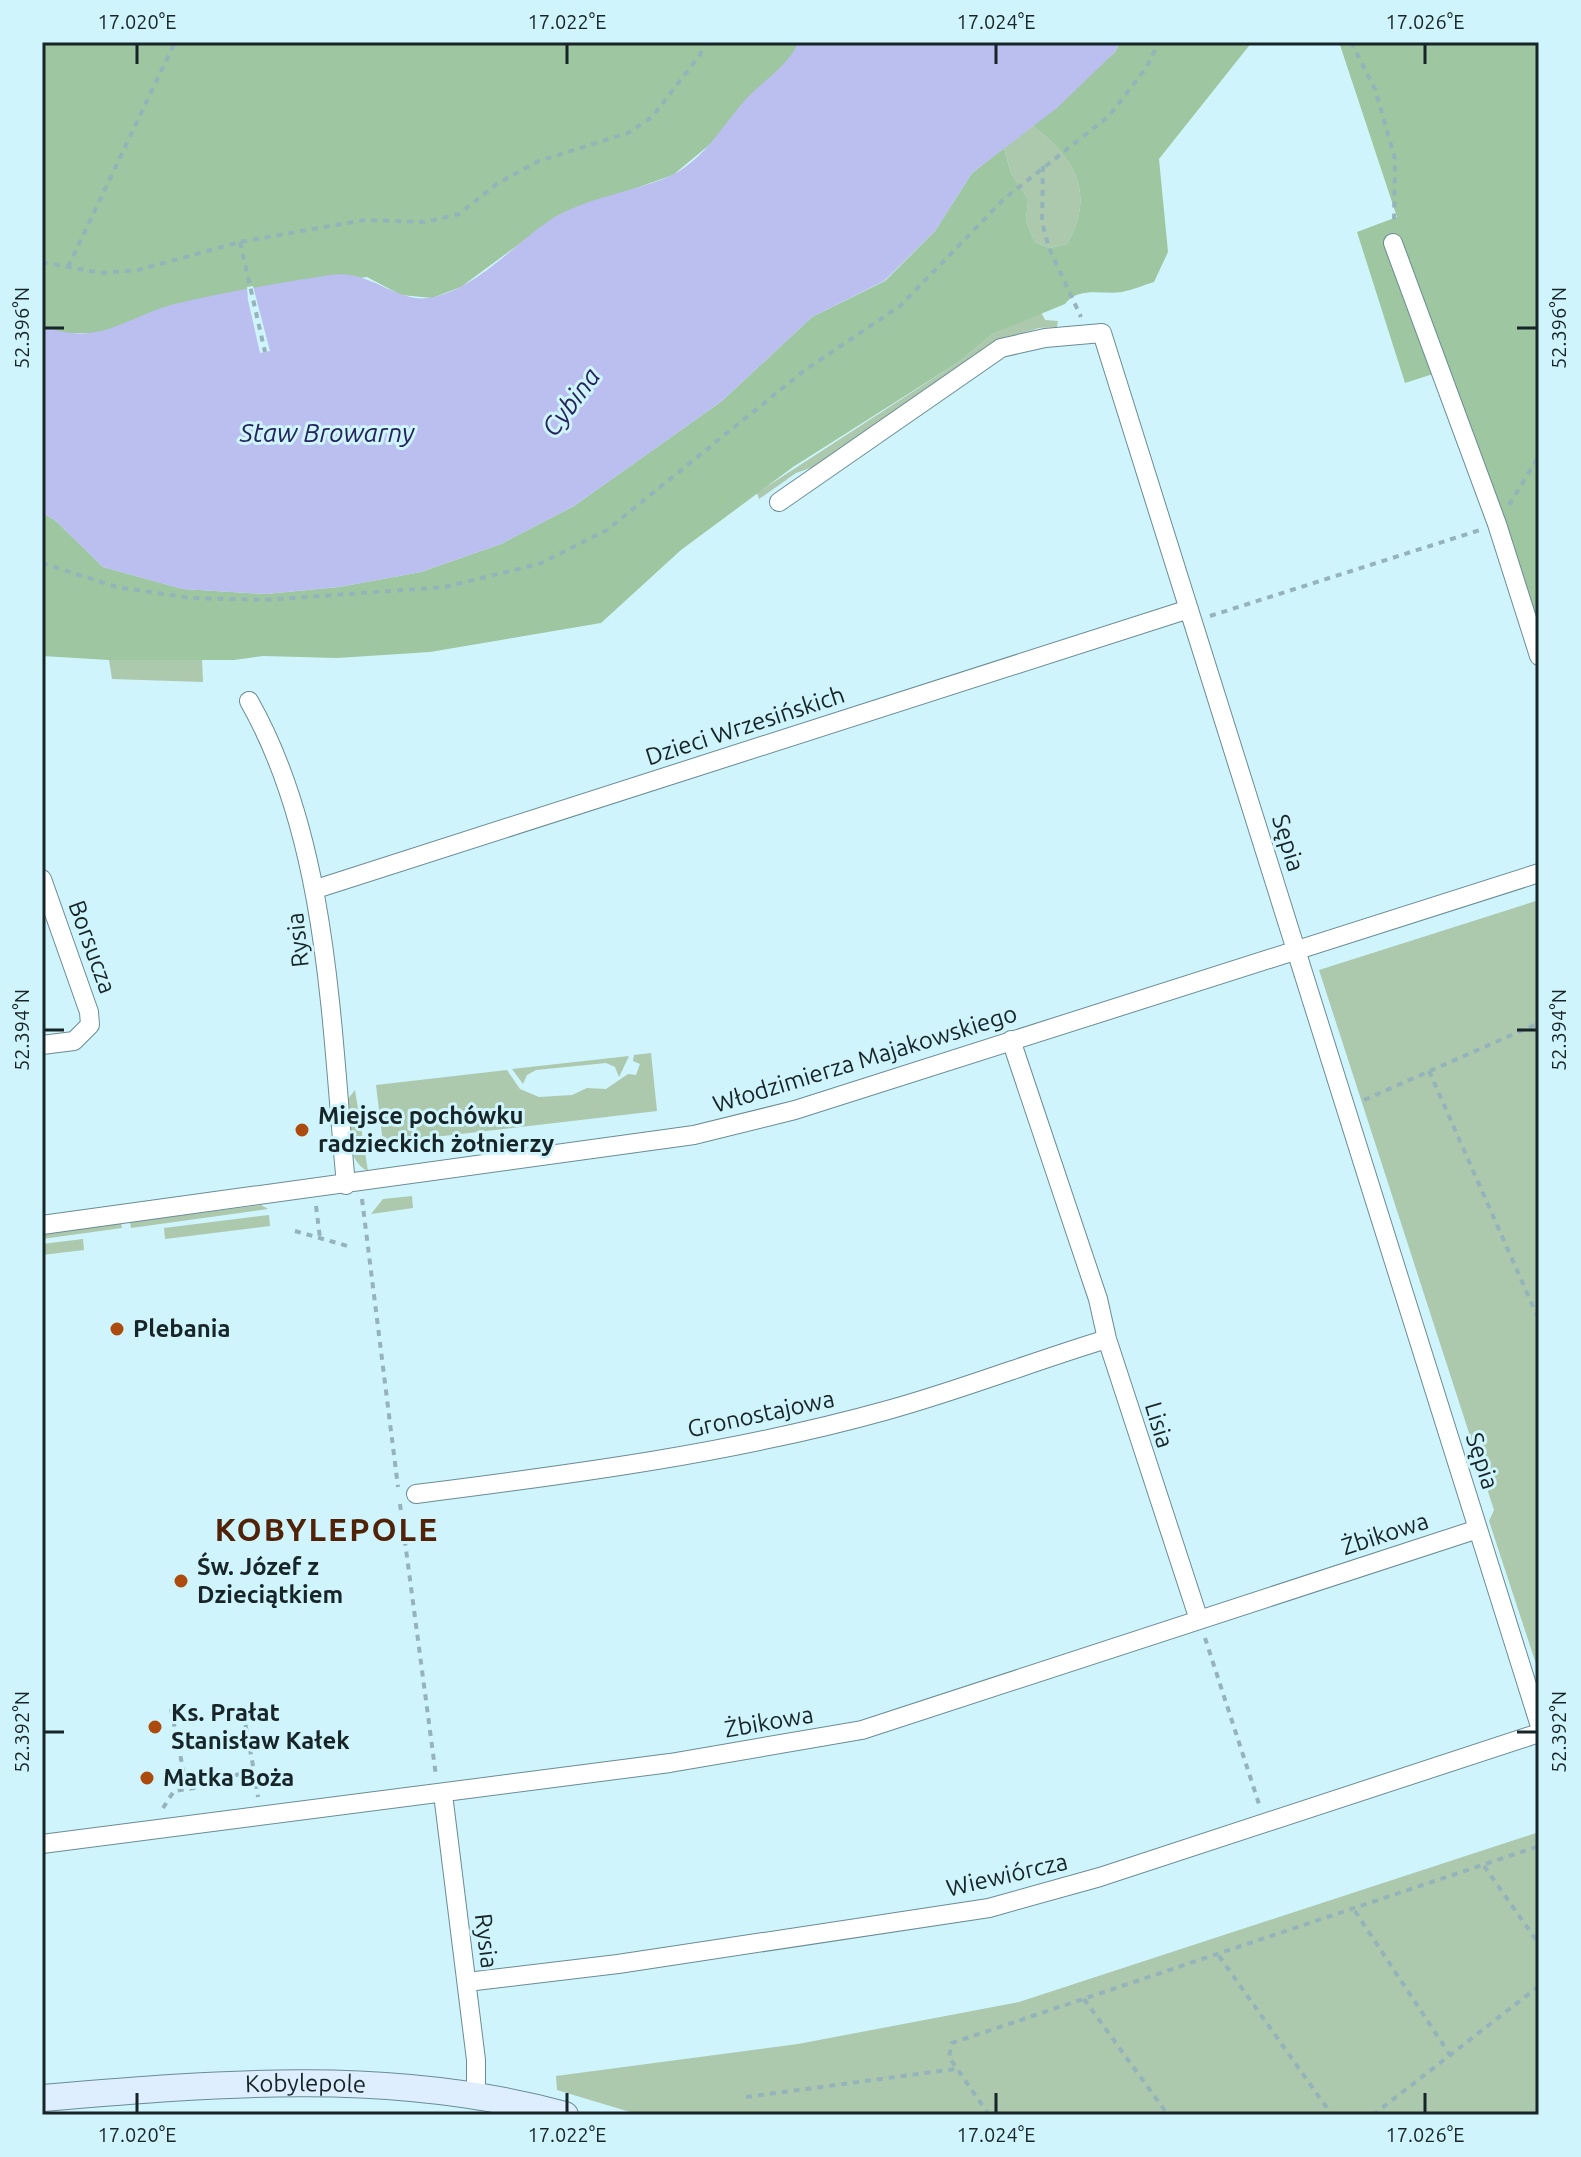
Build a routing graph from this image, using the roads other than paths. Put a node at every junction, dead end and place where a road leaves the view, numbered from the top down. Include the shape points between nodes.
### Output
1 (1393, 243) road end
2 (779, 502) dead end
3 (1191, 615) junction
4 (1539, 656) edge
5 (249, 701) dead end
6 (1539, 873) edge
7 (42, 879) edge
8 (316, 889) junction
9 (1296, 950) junction
10 (1011, 1040) junction
11 (42, 1045) edge
12 (346, 1185) junction
13 (42, 1225) edge
14 (1107, 1339) junction
15 (416, 1494) dead end
16 (1478, 1529) junction
17 (1199, 1620) junction
18 (1539, 1723) edge
19 (1539, 1733) edge
20 (442, 1788) junction
21 (42, 1844) edge
22 (467, 1982) junction
23 (476, 2095) junction
24 (42, 2098) edge
25 (565, 2115) edge

1 - 4 street via 1497,524
2 - 3 street, Sępia via 1001,348 1102,333
3 - 8 street, Dzieci Wrzesińskich
3 - 9 street, Sępia
5 - 8 street, Rysia via 269,736
6 - 9 street, Włodzimierza Majakowskiego
7 - 11 street, Borsucza via 90,1025 74,1041
8 - 12 street, Rysia
9 - 10 street, Włodzimierza Majakowskiego
9 - 16 street, Sępia
10 - 12 street, Włodzimierza Majakowskiego via 795,1110 694,1135
10 - 14 street, Lisia
12 - 13 street, Włodzimierza Majakowskiego
14 - 15 street, Gronostajowa via 890,1410 780,1437
14 - 17 street, Lisia
16 - 17 street, Żbikowa
16 - 18 street, Sępia
17 - 20 street, Żbikowa via 862,1730 670,1763
19 - 22 street, Wiewiórcza via 1100,1877 989,1908
20 - 21 street, Żbikowa
20 - 22 street, Rysia
22 - 23 street, Rysia
23 - 24 street, Kobylepole via 394,2084 305,2081
23 - 25 street, Kobylepole

